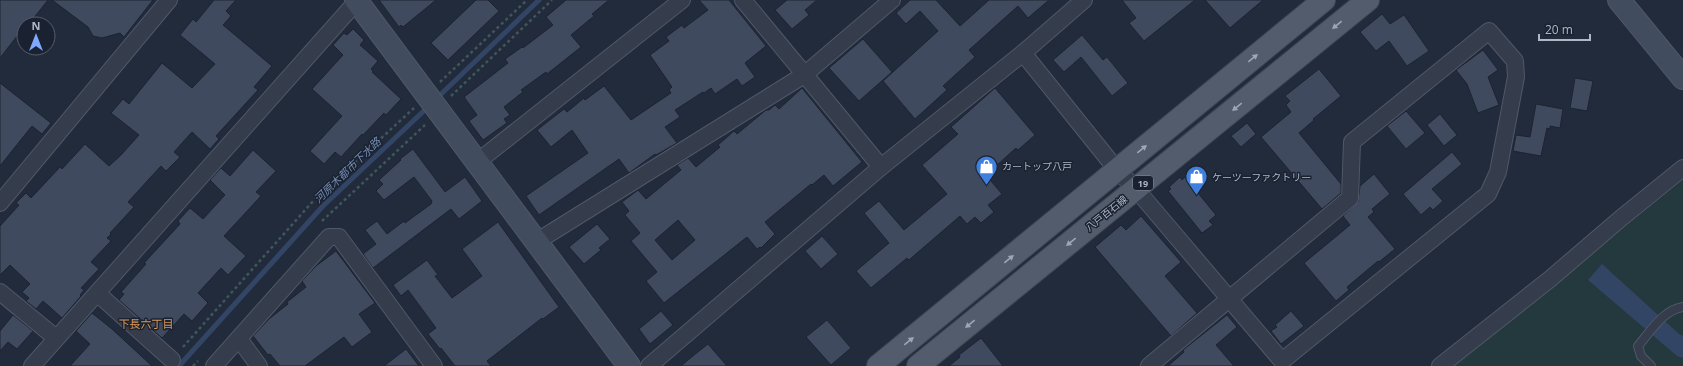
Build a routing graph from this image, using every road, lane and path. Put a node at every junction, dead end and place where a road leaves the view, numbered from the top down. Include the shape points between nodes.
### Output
1 (169, 0) edge
2 (527, 0) edge
3 (552, 0) edge
4 (682, 0) edge
5 (743, 0) edge
6 (892, 0) edge
7 (1084, 0) edge
8 (1324, 0) edge
9 (1368, 0) edge
10 (1619, 0) edge
11 (361, 2) edge
12 (1023, 53) junction
13 (804, 75) junction
14 (1683, 78) edge
15 (432, 103) junction
16 (476, 163) junction
17 (881, 167) junction
18 (1683, 168) edge
19 (1117, 170) junction
20 (1136, 189) junction
21 (0, 203) edge
22 (319, 225) dead end
23 (536, 242) junction
24 (0, 292) edge
25 (97, 293) junction
26 (1229, 300) junction
27 (1683, 307) edge
28 (56, 338) junction
29 (239, 339) junction
30 (172, 360) joint
31 (198, 360) dead end
32 (32, 366) edge
33 (193, 366) edge
34 (214, 366) edge
35 (259, 366) edge
36 (434, 366) edge
37 (629, 366) edge
38 (649, 366) edge
39 (878, 366) edge
40 (918, 366) edge
41 (1149, 366) edge
42 (1440, 366) edge
43 (1651, 366) edge

1 - 21 street
2 - 15 path
3 - 15 path via 451,96
4 - 16 street
5 - 13 street
6 - 13 street
7 - 12 street
19 -> 8 main road, 19
9 -> 20 main road, 八戸百石線 / 19
10 - 14 street
11 - 15 street
11 - 25 street
12 - 17 street
12 - 19 street
13 - 17 street
13 - 23 street
15 - 16 street
15 - 22 path
15 - 30 path via 315,199
16 - 23 street
17 - 38 street
18 - 42 street via 1550,280
19 - 20 street
39 -> 19 main road, 19
20 - 26 street
20 -> 40 main road, 八戸百石線 / 19
23 - 37 street
24 - 28 street
25 - 28 street
25 - 30 street
26 - 26 street via 1350,198 1352,142 1489,31 1515,61 1516,77 1498,172 1488,194 1282,362
26 - 41 street
27 - 43 lane via 1666,314 1638,346 1641,356
28 - 32 street
29 - 34 street
29 - 35 street
29 - 36 street via 329,237 339,237
31 - 33 path

